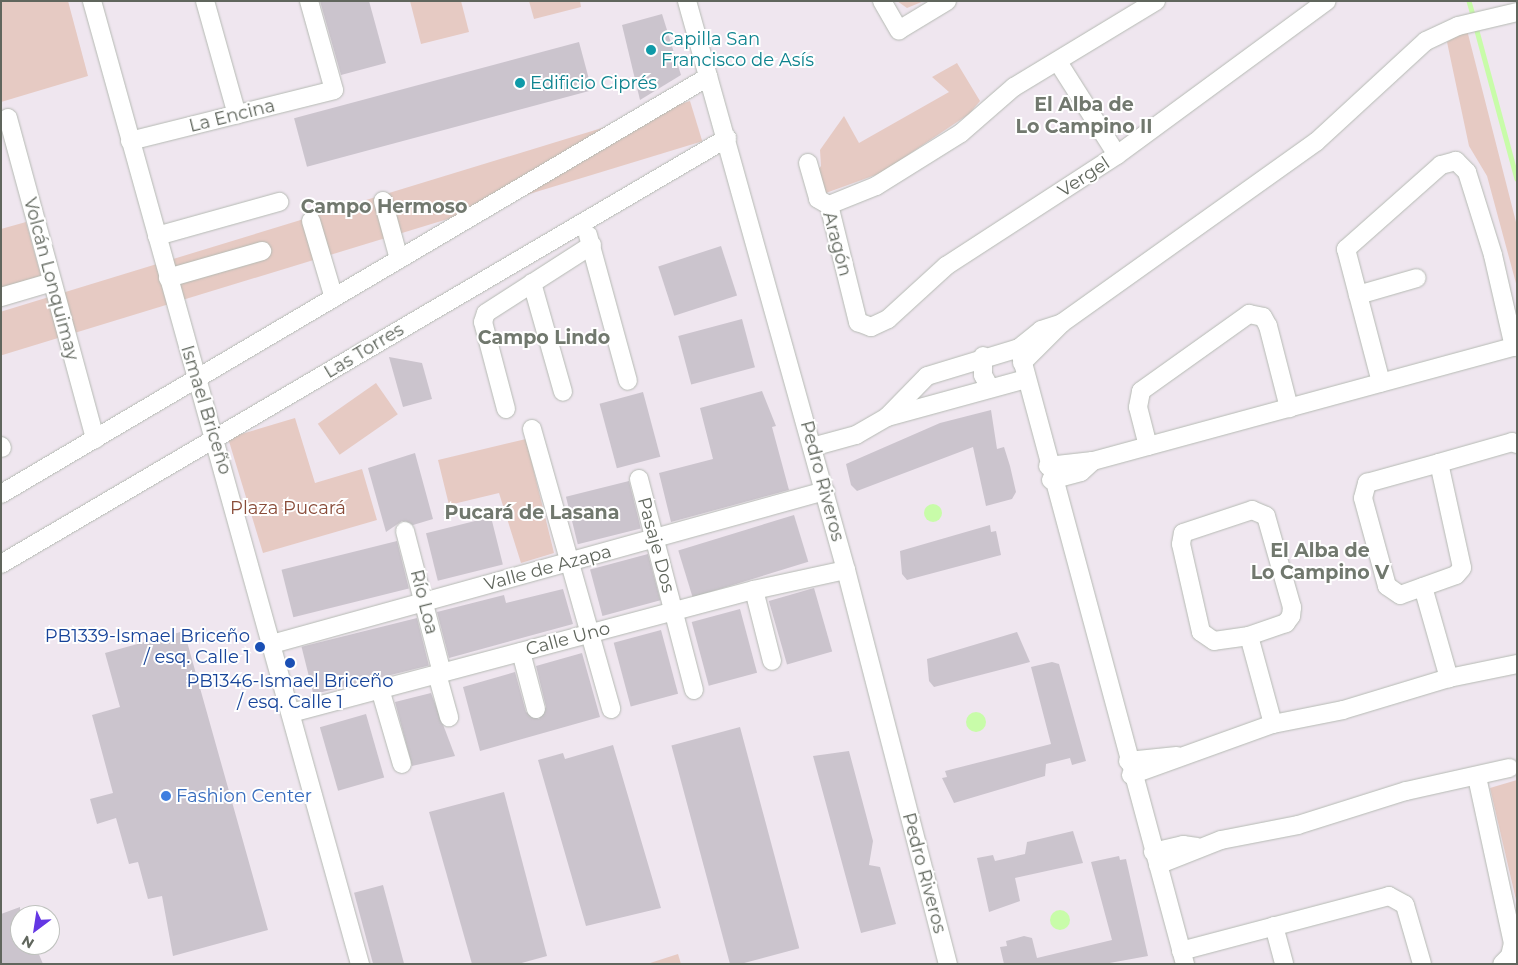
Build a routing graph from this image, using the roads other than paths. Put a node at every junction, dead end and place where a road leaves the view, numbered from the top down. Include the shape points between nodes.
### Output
1 (92, 1) edge
2 (205, 1) edge
3 (309, 1) edge
4 (687, 1) edge
5 (882, 1) edge
6 (947, 1) edge
7 (1156, 1) edge
8 (1327, 1) edge
9 (1517, 12) edge
10 (1058, 62) junction
11 (708, 77) junction
12 (237, 116) junction
13 (8, 118) dead end
14 (727, 138) junction
15 (130, 141) junction
16 (1117, 155) junction
17 (808, 163) dead end
18 (384, 201) dead end
19 (279, 202) dead end
20 (829, 205) junction
21 (311, 221) dead end
22 (584, 222) junction
23 (156, 236) junction
24 (592, 244) junction
25 (262, 251) dead end
26 (399, 259) junction
27 (168, 278) junction
28 (1417, 278) dead end
29 (52, 282) junction
30 (532, 283) junction
31 (1358, 295) junction
32 (1, 297) edge
33 (334, 298) junction
34 (864, 326) joint
35 (983, 356) junction
36 (1022, 363) junction
37 (196, 379) junction
38 (628, 381) dead end
39 (1381, 382) junction
40 (990, 388) junction
41 (563, 392) dead end
42 (506, 408) dead end
43 (1289, 408) junction
44 (887, 416) junction
45 (532, 429) dead end
46 (95, 439) junction
47 (216, 439) junction
48 (1517, 444) edge
49 (1148, 446) junction
50 (812, 447) junction
51 (1438, 463) junction
52 (1050, 473) junction
53 (639, 479) dead end
54 (825, 491) junction
55 (1, 494) edge
56 (406, 531) dead end
57 (654, 539) junction
58 (570, 562) junction
59 (1, 564) edge
60 (846, 570) junction
61 (1423, 587) junction
62 (754, 590) junction
63 (424, 602) junction
64 (674, 611) junction
65 (590, 634) junction
66 (1249, 636) junction
67 (272, 644) junction
68 (521, 652) junction
69 (772, 661) dead end
70 (1517, 664) edge
71 (439, 674) junction
72 (1449, 678) junction
73 (380, 689) junction
74 (694, 690) dead end
75 (536, 709) dead end
76 (611, 709) dead end
77 (291, 713) junction
78 (449, 717) dead end
79 (1273, 724) junction
80 (402, 764) dead end
81 (1129, 768) junction
82 (1510, 768) dead end
83 (1477, 777) junction
84 (1155, 859) junction
85 (1274, 926) junction
86 (1183, 957) edge
87 (360, 964) edge
88 (948, 964) edge
89 (1284, 964) edge
90 (1422, 964) edge
91 (1502, 964) edge

1 - 15 street, Ismael Briceño
2 - 12 street
3 - 12 street, La Encina via 334,90
4 - 11 street, Pedro Riveros
5 - 6 street via 900,30
7 - 10 street
8 - 16 street, Vergel
9 - 36 street via 1473,22 1414,49 1316,142 1062,323 1041,330
10 - 16 street
10 - 20 street via 1014,87 961,133 876,186
11 - 14 street, Pedro Riveros
11 - 26 street
12 - 15 street, La Encina
13 - 29 street, Volcán Lonquimay
14 - 22 street, Las Torres
14 - 50 street, Pedro Riveros
15 - 23 street, Ismael Briceño
16 - 34 street, Vergel via 946,266 888,319
17 - 20 street, Aragón via 818,199
18 - 26 street
19 - 23 street
20 - 34 street, Aragón via 858,322
21 - 33 street
22 - 24 street
22 - 47 street, Las Torres
23 - 27 street, Ismael Briceño
24 - 30 street
24 - 38 street
25 - 27 street
26 - 33 street
27 - 37 street, Ismael Briceño
28 - 31 street
29 - 32 street
29 - 46 street, Volcán Lonquimay
30 - 41 street
30 - 42 street via 486,313 483,322
31 - 39 street
31 - 39 street via 1347,256 1349,244 1445,162 1461,163 1493,255 1514,347
33 - 37 street
35 - 36 street
35 - 40 street via 983,375
35 - 44 street via 927,376
36 - 40 street
36 - 52 street
37 - 46 street
37 - 47 street, Ismael Briceño
39 - 43 street
40 - 44 street
43 - 49 street
43 - 49 street via 1268,326 1263,317 1249,314 1141,391 1138,407
44 - 50 street via 856,435
45 - 58 street
46 - 55 street
47 - 59 street, Las Torres
47 - 67 street, Ismael Briceño
48 - 51 street
49 - 52 street via 1093,461 1081,472
50 - 54 street, Pedro Riveros
51 - 61 street via 1462,568
51 - 61 street via 1367,483 1364,488 1388,586 1400,595
52 - 81 street
53 - 57 street, Pasaje Dos
54 - 57 street, Valle de Azapa
54 - 60 street, Pedro Riveros
56 - 63 street, Río Loa
57 - 58 street, Valle de Azapa
57 - 64 street, Pasaje Dos
58 - 63 street, Valle de Azapa
58 - 65 street
60 - 62 street, Calle Uno
60 - 88 street, Pedro Riveros
61 - 72 street
62 - 64 street, Calle Uno
62 - 69 street
63 - 67 street, Valle de Azapa
63 - 71 street, Río Loa
64 - 65 street, Calle Uno
64 - 74 street, Pasaje Dos
65 - 68 street, Calle Uno
65 - 76 street
66 - 66 street via 1286,623 1292,607 1266,516 1252,510 1187,528 1181,544 1201,632 1214,642
66 - 79 street
67 - 77 street, Ismael Briceño
68 - 71 street, Calle Uno
68 - 75 street
70 - 72 street
71 - 73 street, Calle Uno
71 - 78 street, Río Loa
72 - 79 street via 1360,706
73 - 77 street, Calle Uno
73 - 80 street
77 - 87 street, Ismael Briceño
79 - 81 street
81 - 84 street
82 - 83 street
83 - 84 street via 1406,791 1298,825 1197,847 1183,845
83 - 91 street via 1512,943 1510,956
84 - 86 street
85 - 86 street
85 - 89 street
85 - 90 street via 1393,897 1407,910

